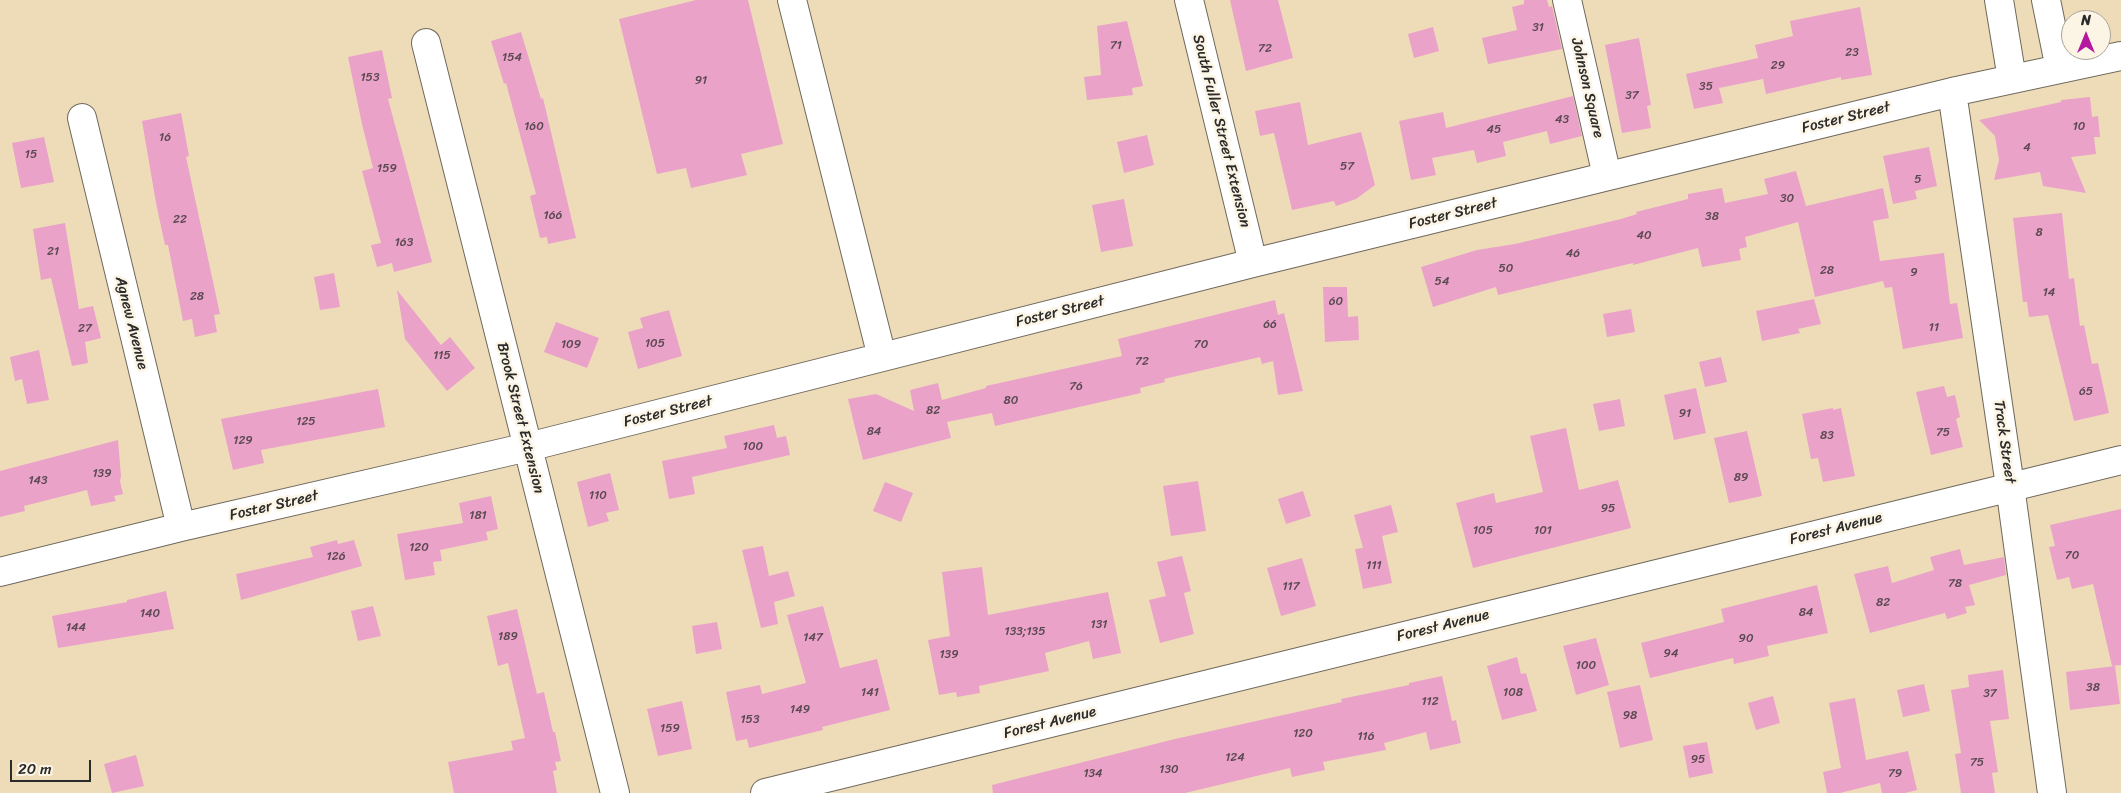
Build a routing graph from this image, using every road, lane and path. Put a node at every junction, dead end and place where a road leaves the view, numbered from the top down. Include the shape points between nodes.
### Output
1 (792, 0) edge
2 (1188, 0) edge
3 (1567, 0) edge
4 (1999, 0) edge
5 (2046, 0) edge
6 (426, 44) dead end
7 (2121, 56) edge
8 (2060, 69) junction
9 (2012, 79) junction
10 (1952, 92) junction
11 (82, 118) dead end
12 (1607, 176) junction
13 (1253, 263) junction
14 (882, 358) junction
15 (528, 447) junction
16 (2121, 460) edge
17 (2010, 486) junction
18 (181, 527) junction
19 (0, 572) edge
20 (615, 793) edge
21 (765, 793) edge
22 (2052, 793) edge

1 - 14 street
2 - 13 street, South Fuller Street Extension
3 - 12 street, Johnson Square
4 - 9 street
5 - 8 street
6 - 15 street, Brook Street Extension
7 - 8 street, Foster Street
8 - 9 street, Foster Street
9 - 10 street, Foster Street
10 - 12 street, Foster Street
10 - 17 street, Track Street
11 - 18 street, Agnew Avenue
12 - 13 street, Foster Street
13 - 14 street, Foster Street
14 - 15 street, Foster Street
15 - 18 street, Foster Street
15 - 20 street, Brook Street Extension
16 - 17 street, Forest Avenue
17 - 21 street, Forest Avenue
17 - 22 street, Track Street
18 - 19 street, Foster Street

